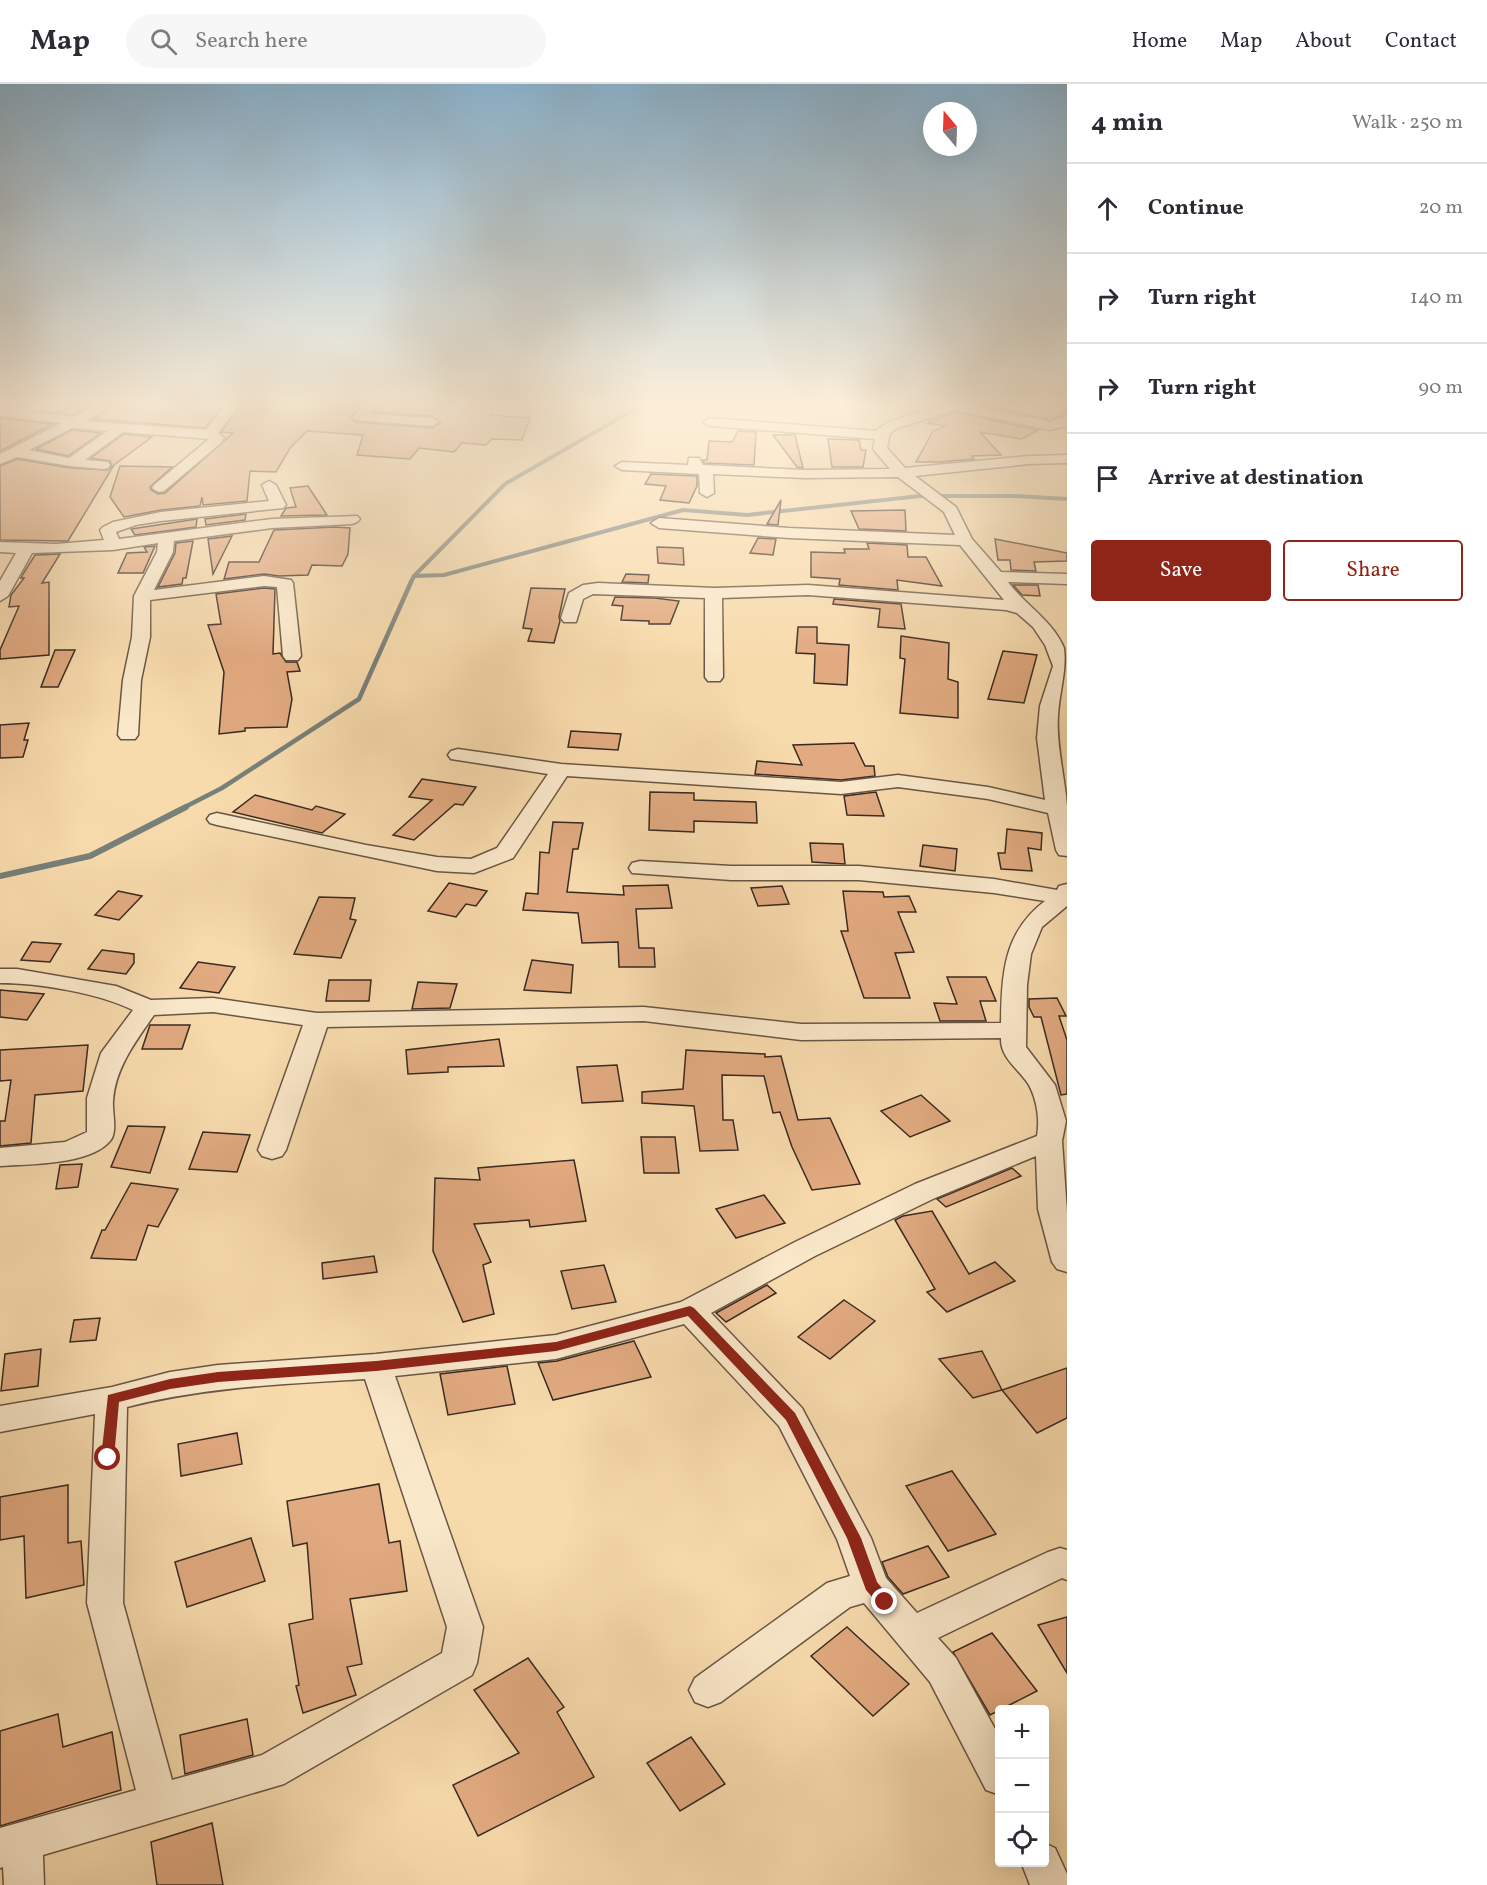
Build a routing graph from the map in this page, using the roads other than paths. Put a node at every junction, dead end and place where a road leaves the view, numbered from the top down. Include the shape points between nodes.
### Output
1 (271, 489) edge
2 (707, 489) edge
3 (924, 489) edge
4 (707, 493) dead end
5 (278, 505) junction
6 (352, 519) dead end
7 (293, 522) junction
8 (659, 523) dead end
9 (167, 538) junction
10 (965, 540) junction
11 (113, 544) junction
12 (0, 547) edge
13 (26, 549) junction
14 (996, 577) junction
15 (1067, 579) edge
16 (714, 593) junction
17 (0, 596) edge
18 (141, 596) junction
19 (1021, 609) junction
20 (570, 618) dead end
21 (292, 656) dead end
22 (1064, 673) edge
23 (714, 677) dead end
24 (128, 735) dead end
25 (458, 755) dead end
26 (561, 770) junction
27 (1062, 808) edge
28 (217, 819) dead end
29 (1067, 850) edge
30 (640, 868) dead end
31 (1066, 896) edge
32 (0, 976) edge
33 (147, 1008) junction
34 (317, 1020) junction
35 (1014, 1030) junction
36 (1049, 1141) junction
37 (272, 1150) dead end
38 (0, 1157) edge
39 (1067, 1262) edge
40 (690, 1311) junction
41 (376, 1366) junction
42 (112, 1399) junction
43 (0, 1419) edge
44 (1067, 1565) edge
45 (871, 1586) junction
46 (911, 1633) junction
47 (708, 1690) dead end
48 (995, 1769) edge
49 (159, 1802) junction
50 (11, 1844) edge
51 (1043, 1867) edge
52 (24, 1885) edge
53 (1052, 1885) edge

1 - 5 street
2 - 4 street
3 - 10 street via 951,510
5 - 7 street
5 - 11 street via 123,523 108,530
6 - 7 street
7 - 9 street
8 - 10 street
9 - 11 street
9 - 18 street via 165,552
10 - 14 street
11 - 13 street
12 - 13 street
13 - 17 street
14 - 15 street
14 - 19 street
16 - 19 street via 808,590
16 - 20 street via 589,589 575,597
16 - 23 street
18 - 21 street via 285,583
18 - 24 street via 141,637 132,680
19 - 22 street via 1038,623 1054,645
22 - 27 street via 1049,706 1047,738
25 - 26 street
26 - 27 street via 841,788 898,781
26 - 28 street via 506,853 474,866 386,855
27 - 29 street
30 - 31 street via 859,873
31 - 35 street via 1032,924 1018,958
32 - 33 street via 116,993
33 - 34 street via 213,1005
33 - 38 street via 114,1053 100,1098 100,1136 87,1146
34 - 35 street via 644,1014 801,1032
34 - 37 street
35 - 36 street via 1013,1048 1042,1084 1053,1121
36 - 39 street via 1053,1209
36 - 40 street via 924,1191
40 - 41 street via 556,1347
40 - 45 street via 791,1417 854,1538
41 - 42 street via 218,1377
41 - 49 street via 465,1627 459,1663 270,1771
42 - 43 street
42 - 49 street via 105,1603
44 - 46 street via 1060,1563
45 - 46 street
45 - 47 street via 840,1594
46 - 48 street via 943,1670
49 - 50 street
50 - 52 street
51 - 53 street

